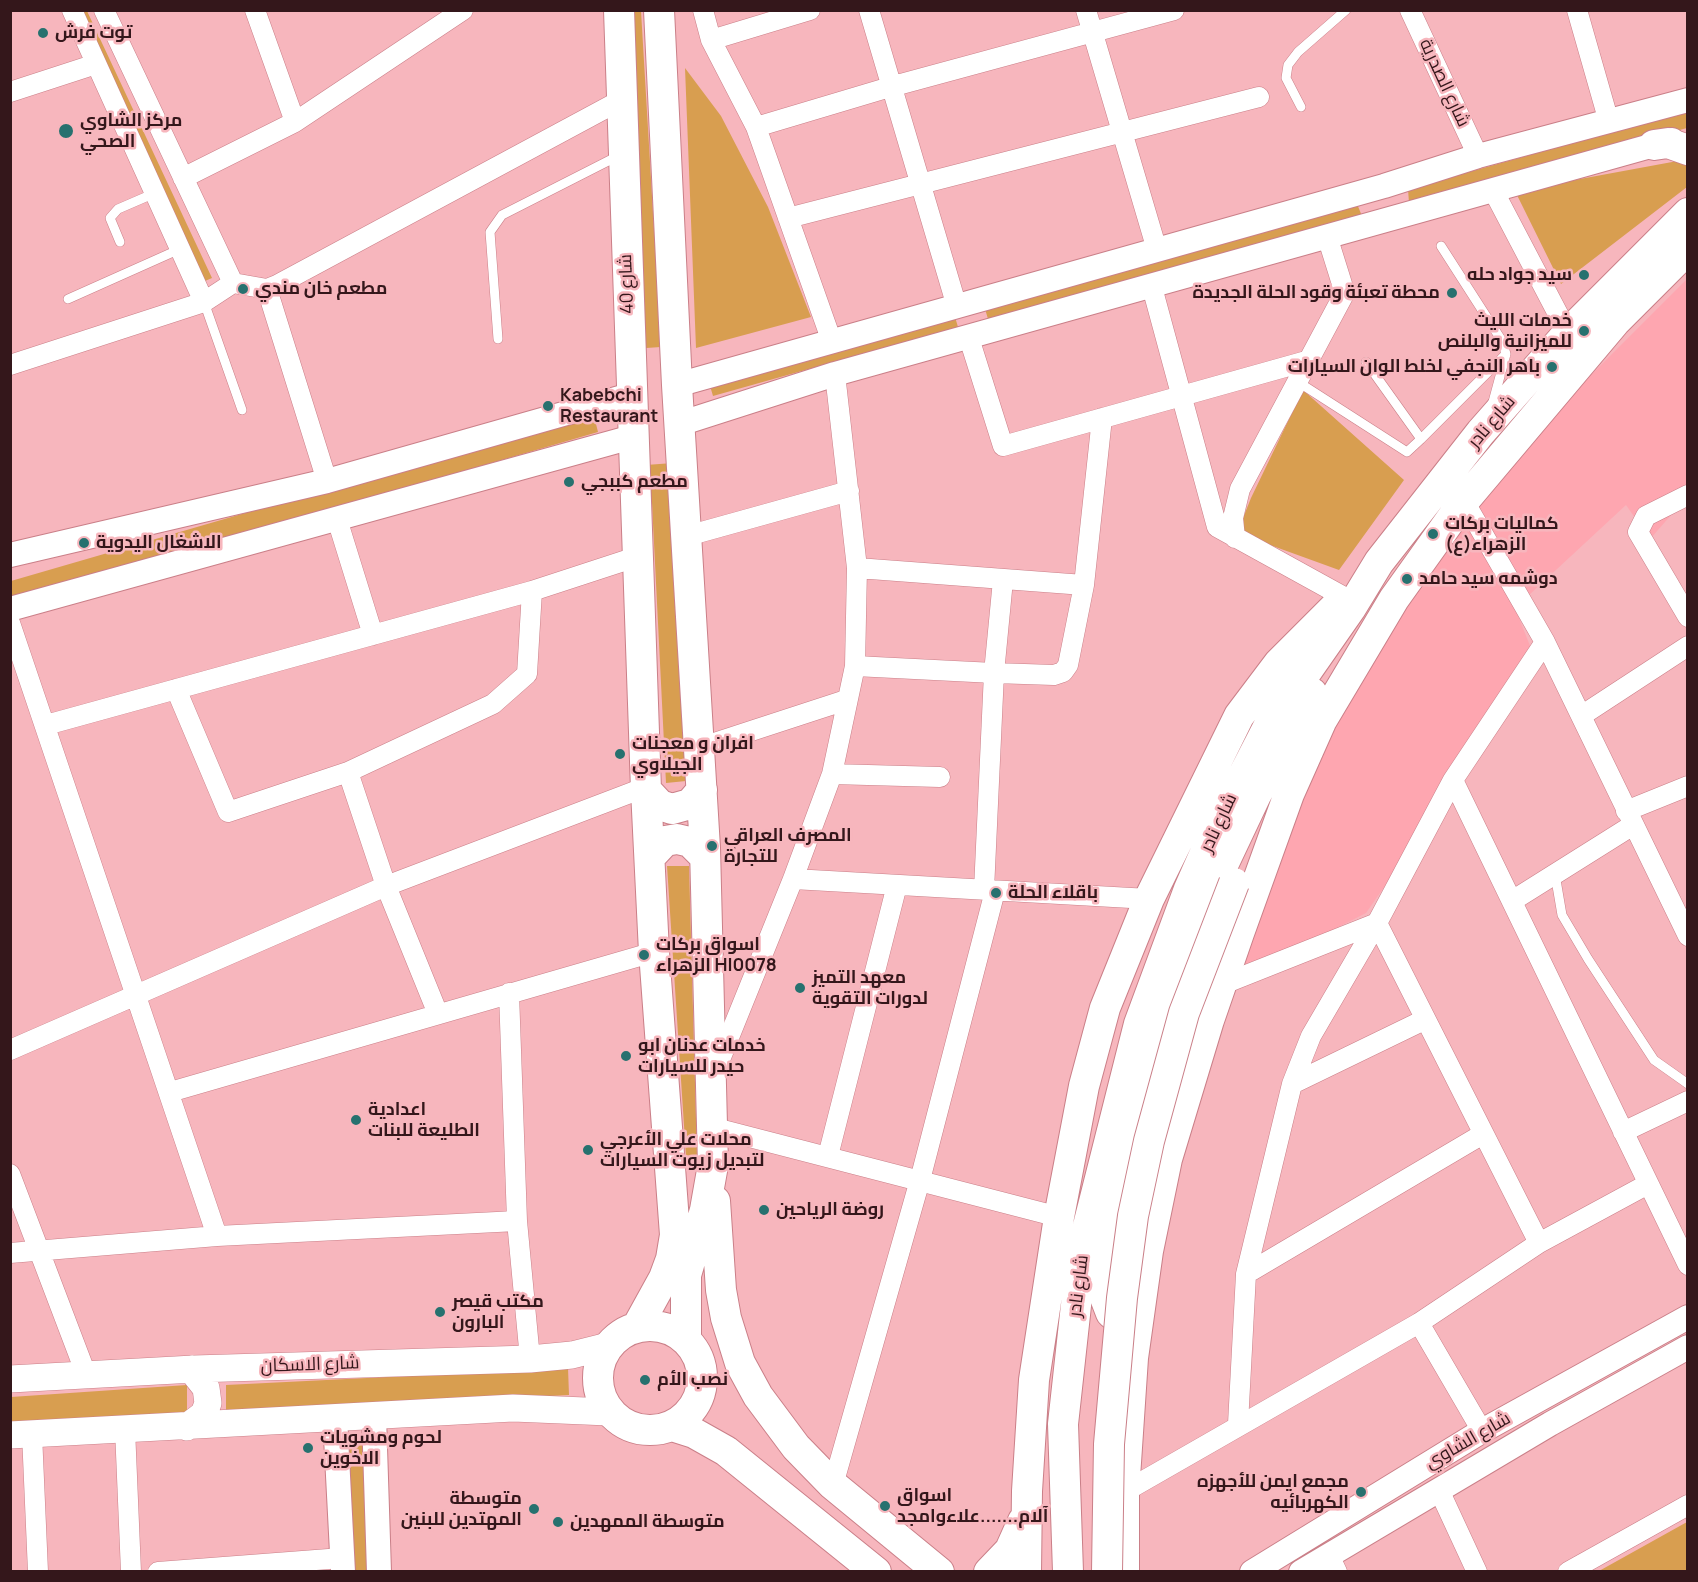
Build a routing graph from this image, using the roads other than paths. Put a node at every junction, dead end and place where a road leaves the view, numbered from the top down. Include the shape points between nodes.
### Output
1 (72, 10) edge
2 (104, 10) edge
3 (255, 10) edge
4 (463, 10) edge
5 (619, 10) edge
6 (659, 10) edge
7 (703, 10) edge
8 (810, 10) edge
9 (869, 10) edge
10 (1086, 10) edge
11 (1174, 10) edge
12 (1346, 10) edge
13 (1410, 10) edge
14 (1577, 10) edge
15 (1093, 33) junction
16 (711, 40) junction
17 (96, 64) junction
18 (890, 87) junction
19 (10, 92) edge
20 (1259, 97) dead end
21 (621, 99) junction
22 (1688, 100) edge
23 (1301, 107) dead end
24 (295, 122) junction
25 (1609, 122) junction
26 (756, 127) junction
27 (1122, 132) junction
28 (1688, 137) edge
29 (1654, 145) junction
30 (1688, 150) edge
31 (1478, 156) junction
32 (623, 166) junction
33 (666, 176) junction
34 (183, 178) junction
35 (1400, 182) junction
36 (920, 184) junction
37 (1493, 190) junction
38 (156, 194) junction
39 (1358, 194) junction
40 (1688, 205) edge
41 (1412, 213) junction
42 (1688, 213) edge
43 (788, 218) junction
44 (1365, 226) junction
45 (1327, 236) junction
46 (120, 242) dead end
47 (1441, 246) dead end
48 (180, 249) junction
49 (1688, 249) edge
50 (1157, 250) junction
51 (1648, 250) junction
52 (233, 283) junction
53 (1152, 287) junction
54 (267, 289) junction
55 (68, 299) dead end
56 (204, 302) junction
57 (966, 304) junction
58 (1568, 333) junction
59 (978, 335) junction
60 (498, 339) dead end
61 (832, 342) junction
62 (1506, 354) junction
63 (1310, 360) junction
64 (1366, 362) dead end
65 (10, 365) edge
66 (835, 374) junction
67 (1298, 382) junction
68 (677, 385) junction
69 (1182, 395) junction
70 (630, 396) junction
71 (242, 410) dead end
72 (1102, 418) junction
73 (679, 424) junction
74 (1481, 432) junction
75 (632, 437) junction
76 (1421, 439) junction
77 (327, 481) junction
78 (849, 491) junction
79 (1688, 495) edge
80 (1464, 501) junction
81 (337, 519) junction
82 (687, 536) junction
83 (1235, 538) junction
84 (10, 555) edge
85 (636, 557) junction
86 (857, 568) junction
87 (1003, 580) junction
88 (1084, 585) junction
89 (532, 591) junction
90 (1350, 602) junction
91 (10, 609) edge
92 (1688, 616) edge
93 (10, 623) edge
94 (373, 635) junction
95 (1545, 642) junction
96 (1688, 646) edge
97 (855, 666) junction
98 (994, 673) junction
99 (176, 689) junction
100 (846, 700) junction
101 (1581, 716) junction
102 (1321, 722) junction
103 (46, 725) junction
104 (699, 748) junction
105 (348, 772) junction
106 (832, 774) junction
107 (940, 777) dead end
108 (1453, 780) junction
109 (1688, 786) edge
110 (646, 788) junction
111 (702, 790) junction
112 (1629, 818) junction
113 (650, 857) junction
114 (705, 857) junction
115 (1555, 874) junction
116 (794, 879) junction
117 (897, 885) junction
118 (386, 886) junction
119 (989, 890) junction
120 (1149, 899) junction
121 (1512, 901) junction
122 (1377, 923) junction
123 (1688, 936) edge
124 (654, 952) junction
125 (1221, 985) junction
126 (509, 993) junction
127 (137, 995) junction
128 (438, 1014) junction
129 (1424, 1020) junction
130 (10, 1050) edge
131 (711, 1082) junction
132 (1292, 1084) junction
133 (1688, 1084) edge
134 (170, 1092) junction
135 (1688, 1101) edge
136 (711, 1127) junction
137 (1623, 1132) junction
138 (1483, 1134) junction
139 (828, 1156) junction
140 (713, 1165) junction
141 (10, 1174) edge
142 (920, 1180) junction
143 (1648, 1184) junction
144 (1059, 1217) junction
145 (517, 1221) junction
146 (217, 1236) junction
147 (1539, 1243) junction
148 (42, 1251) junction
149 (10, 1252) edge
150 (1688, 1265) edge
151 (1246, 1274) junction
152 (1140, 1296) junction
153 (1688, 1317) edge
154 (1419, 1323) junction
155 (637, 1327) junction
156 (686, 1340) junction
157 (608, 1346) junction
158 (1688, 1347) edge
159 (530, 1359) junction
160 (191, 1369) junction
161 (86, 1374) junction
162 (10, 1380) edge
163 (1557, 1390) junction
164 (1520, 1410) junction
165 (609, 1412) junction
166 (1571, 1412) junction
167 (374, 1416) junction
168 (335, 1418) junction
169 (1238, 1424) junction
170 (672, 1426) junction
171 (187, 1427) junction
172 (125, 1429) junction
173 (1482, 1431) junction
174 (1534, 1433) junction
175 (21, 1435) edge
176 (1439, 1490) junction
177 (1027, 1491) junction
178 (1124, 1492) junction
179 (829, 1494) junction
180 (1688, 1505) edge
181 (1123, 1531) junction
182 (1333, 1563) edge
183 (342, 1565) edge
184 (38, 1572) edge
185 (131, 1572) edge
186 (158, 1572) edge
187 (379, 1572) edge
188 (876, 1572) edge
189 (917, 1572) edge
190 (939, 1572) edge
191 (989, 1572) edge
192 (1026, 1572) edge
193 (1068, 1572) edge
194 (1107, 1572) edge
195 (1124, 1572) edge
196 (1132, 1572) edge
197 (1252, 1572) edge
198 (1301, 1572) edge
199 (1477, 1572) edge
200 (1568, 1572) edge

1 - 17 street
2 - 34 street
3 - 24 street
4 - 24 street
5 - 21 main road, شارع 40
6 - 33 main road
7 - 16 street
8 - 16 street
9 - 18 street
10 - 15 street
11 - 15 street
12 - 23 lane via 1288,65 1286,78
13 - 31 street, شارع الصدرية
14 - 25 street
15 - 18 street
15 - 27 street
16 - 26 street
17 - 19 street
17 - 38 street
18 - 26 street
18 - 36 street
20 - 27 street
21 - 32 main road, شارع 40
21 - 54 street
22 - 25 street
24 - 34 street
25 - 31 street
26 - 43 street
27 - 36 street
27 - 50 street
28 - 29 street
29 - 30 main road via 1668,144
29 - 37 street
31 - 35 street
32 - 33 main road via 647,168
32 - 60 lane via 502,215 490,232
32 - 70 main road, شارع 40
33 - 68 main road
34 - 52 street
35 - 39 street
35 - 41 street via 1400,199
36 - 43 street
36 - 57 street
37 - 41 street
37 - 58 street
38 - 46 lane via 118,209 111,218
38 - 48 street
39 - 44 street via 1368,208
39 - 50 street
40 - 51 main road
41 - 44 street
42 - 51 main road, شارع نادر
43 - 61 street
44 - 45 street
45 - 53 street
45 - 63 street via 1343,296
47 - 62 lane via 1496,329
48 - 55 lane
48 - 56 street
49 - 80 main road, شارع نادر via 1615,322
50 - 57 street
51 - 58 main road, شارع نادر
52 - 54 street
52 - 56 street
53 - 59 street
53 - 69 street
54 - 77 street
56 - 65 street
56 - 71 lane
57 - 59 street
57 - 61 street
58 - 74 main road, شارع نادر
59 - 66 street
59 - 72 street via 1003,446
61 - 68 street
62 - 74 lane via 1503,375
62 - 76 lane
63 - 67 street
63 - 69 street
64 - 76 lane
66 - 73 street
66 - 78 street
67 - 76 lane via 1407,452
67 - 83 street via 1240,489 1233,518
68 - 73 main road
69 - 72 street
69 - 83 street via 1217,527
70 - 75 main road, شارع 40
70 - 77 street
72 - 88 street
73 - 82 main road
74 - 90 main road, شارع نادر
75 - 81 street
75 - 85 main road, شارع 40
77 - 84 street
78 - 82 street
78 - 86 street
79 - 92 street via 1646,516 1638,532
80 - 95 street
80 - 102 main road, شارع نادر via 1394,599
81 - 91 street
81 - 94 street
82 - 104 main road
83 - 90 street
85 - 89 street
85 - 110 main road, شارع 40
86 - 87 street
86 - 97 street
87 - 88 street
87 - 98 street
88 - 98 street via 1068,665 1063,672
89 - 94 street
89 - 105 street via 527,674 494,704
90 - 120 main road via 1279,663 1239,716
90 - 152 main road via 1314,689 1222,867 1165,1018 1129,1151 1108,1279 1108,1306 1116,1317 1131,1317
90 - 193 main road, شارع نادر via 1268,727 1216,828 1155,980 1123,1080 1078,1278 1063,1424
93 - 103 street
94 - 99 street
95 - 101 street
95 - 108 street
96 - 101 street
97 - 98 street
97 - 100 street
98 - 119 street
99 - 103 street
99 - 105 street via 228,812
100 - 104 street
100 - 106 street
101 - 112 street
102 - 125 main road via 1288,794
102 - 194 main road, شارع نادر, bridge via 1278,793 1234,883 1184,1013 1149,1141 1133,1216 1122,1298 1109,1444
103 - 127 street
104 - 111 main road
105 - 118 street
106 - 107 street
106 - 116 street
108 - 121 street
108 - 122 street
109 - 112 street
110 - 111 main road via 660,805 672,809 690,804
110 - 113 main road, شارع 40
110 - 118 street
111 - 114 main road
112 - 115 street
112 - 123 street
113 - 114 main road via 665,841 677,839 690,842
113 - 124 main road, شارع 40
114 - 131 main road
115 - 121 street
115 - 133 lane via 1562,915 1588,959 1654,1060
116 - 117 street
116 - 131 street
117 - 119 street
117 - 139 street
118 - 127 street
118 - 128 street
119 - 120 street
119 - 142 street
120 - 144 main road via 1105,1008 1084,1086
121 - 137 street
122 - 125 street
122 - 129 street
122 - 132 street via 1311,1036
124 - 126 street
124 - 155 main road, شارع 40 via 675,1235 664,1278
125 - 152 main road via 1167,1159
126 - 128 street
126 - 145 street
127 - 130 street
127 - 134 street
128 - 134 street
129 - 132 street
129 - 138 street
131 - 136 main road
132 - 151 street
134 - 146 street
135 - 137 street
136 - 139 street
136 - 140 main road
137 - 143 street
138 - 147 street
138 - 151 street
139 - 142 street
140 - 156 main road via 686,1275
140 - 179 main road via 724,1349 736,1394 777,1457
141 - 148 street
142 - 144 street
142 - 179 street
143 - 147 street
143 - 150 street
144 - 177 main road via 1034,1380
145 - 146 street
145 - 159 street
146 - 148 street
147 - 154 street
148 - 149 street
148 - 161 street
151 - 169 street
152 - 178 main road
153 - 163 street, شارع الشاوي
154 - 169 street
154 - 173 street
155 - 156 main road via 671,1330
155 - 157 main road
156 - 170 main road via 699,1361 702,1386 696,1403
157 - 159 main road, شارع الاسكان
157 - 165 main road via 597,1379
158 - 166 street, شارع الشاوي
159 - 160 main road, شارع الاسكان
160 - 161 main road, شارع الاسكان
160 - 171 main road via 206,1388 208,1403 204,1414
161 - 162 main road, شارع الاسكان
163 - 164 street, شارع الشاوي
163 - 166 street via 1557,1406
164 - 173 street, شارع الشاوي
164 - 174 street via 1535,1416
165 - 167 main road via 537,1407
165 - 170 main road via 638,1430
166 - 174 street, شارع الشاوي
167 - 168 main road
167 - 187 street
168 - 171 main road
168 - 183 street
169 - 178 street
170 - 188 main road via 726,1451
171 - 172 main road
172 - 175 main road
172 - 185 street
173 - 197 street, شارع الشاوي
174 - 176 street, شارع الشاوي
175 - 184 street
176 - 182 street, شارع الشاوي
176 - 199 street
177 - 191 main road via 1019,1532 1010,1550
177 - 192 main road
178 - 181 main road
179 - 189 main road
179 - 190 main road
180 - 200 street
181 - 195 main road
181 - 196 main road
182 - 198 street, شارع الشاوي
183 - 186 street

